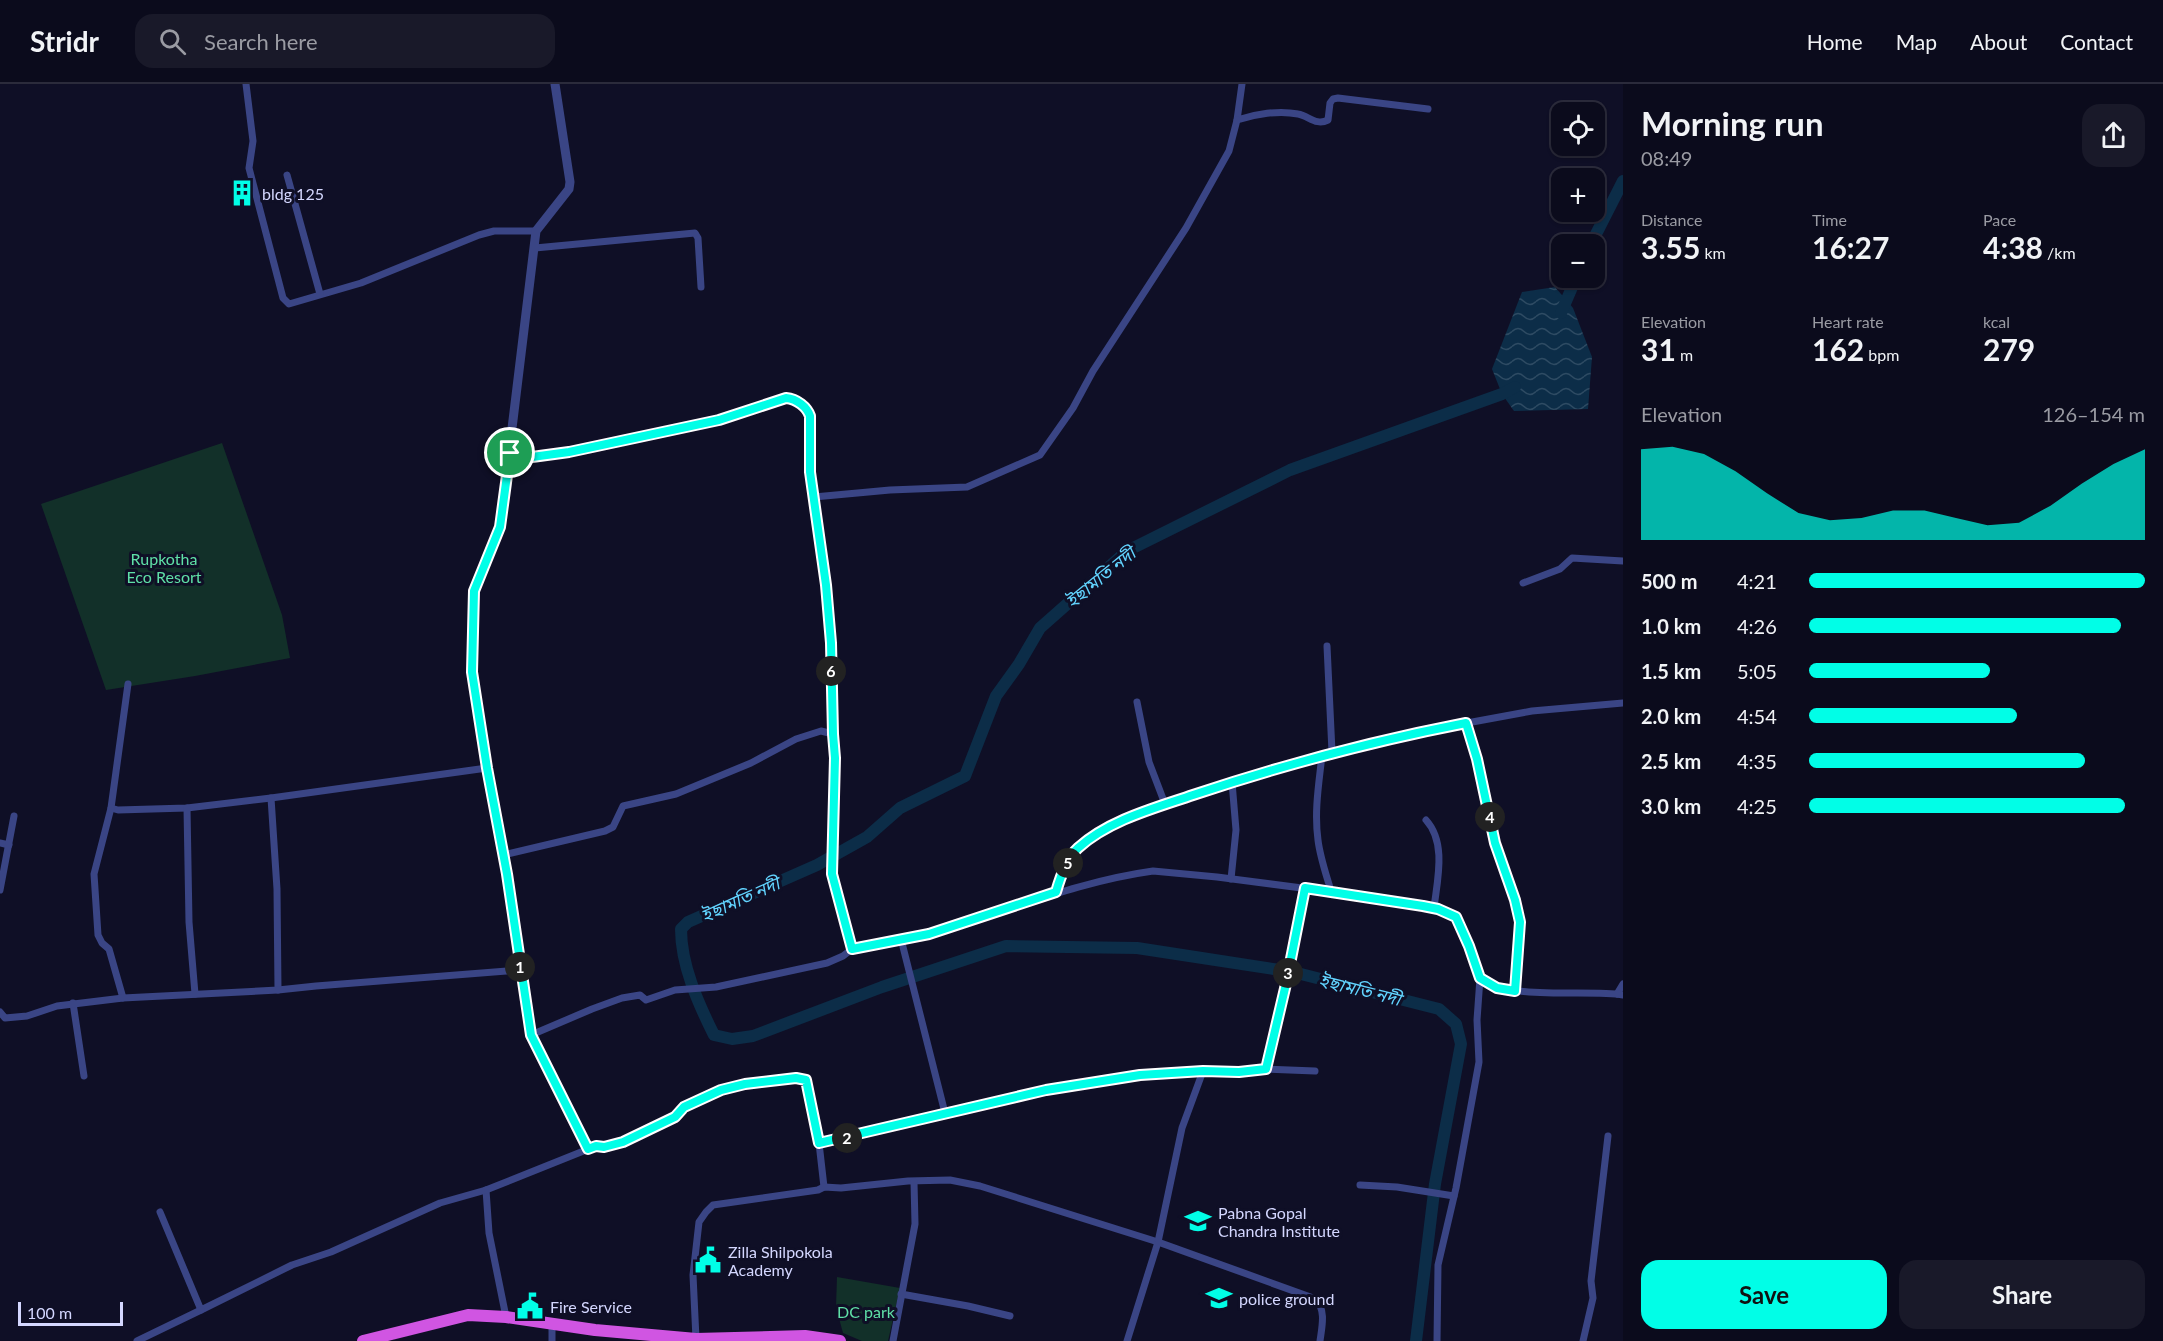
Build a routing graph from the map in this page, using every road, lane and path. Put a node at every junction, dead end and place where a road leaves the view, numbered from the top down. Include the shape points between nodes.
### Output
1 (246, 84) edge
2 (555, 84) edge
3 (1242, 84) edge
4 (1428, 109) dead end
5 (1237, 120) junction
6 (287, 175) dead end
7 (536, 231) junction
8 (535, 248) junction
9 (701, 287) dead end
10 (320, 294) junction
11 (510, 453) junction
12 (814, 497) junction
13 (1623, 561) edge
14 (1523, 583) dead end
15 (1327, 646) dead end
16 (129, 684) dead end
17 (1137, 702) dead end
18 (1623, 703) edge
19 (1466, 723) junction
20 (833, 734) junction
21 (1332, 752) junction
22 (1322, 755) junction
23 (487, 768) junction
24 (1232, 782) junction
25 (271, 798) junction
26 (1165, 804) junction
27 (111, 808) junction
28 (187, 808) junction
29 (14, 816) dead end
30 (1426, 820) dead end
31 (0, 843) edge
32 (9, 845) junction
33 (503, 855) junction
34 (1232, 879) junction
35 (1305, 888) junction
36 (0, 890) edge
37 (1330, 891) junction
38 (1056, 892) junction
39 (1434, 908) junction
40 (901, 939) junction
41 (852, 949) junction
42 (520, 970) junction
43 (1480, 978) junction
44 (1623, 984) edge
45 (278, 990) junction
46 (1515, 991) junction
47 (195, 994) junction
48 (1620, 994) edge
49 (123, 998) junction
50 (73, 1003) junction
51 (0, 1012) edge
52 (531, 1035) junction
53 (1266, 1069) junction
54 (1203, 1071) junction
55 (1315, 1071) dead end
56 (84, 1076) dead end
57 (945, 1113) junction
58 (1608, 1136) dead end
59 (819, 1143) junction
60 (588, 1149) junction
61 (914, 1182) junction
62 (1360, 1185) dead end
63 (824, 1187) junction
64 (486, 1190) junction
65 (1454, 1196) junction
66 (160, 1212) dead end
67 (1158, 1242) junction
68 (902, 1294) junction
69 (201, 1310) junction
70 (1010, 1316) dead end
71 (506, 1317) junction
72 (552, 1324) junction
73 (805, 1338) edge
74 (380, 1339) edge
75 (696, 1339) junction
76 (724, 1340) edge
77 (137, 1341) edge
78 (363, 1341) edge
79 (552, 1341) edge
80 (840, 1341) edge
81 (893, 1341) edge
82 (1127, 1341) edge
83 (1320, 1341) edge
84 (1437, 1341) edge
85 (1582, 1341) edge

1 - 10 street via 253,141 249,168 283,298 289,304
2 - 7 street via 570,182 569,189
3 - 5 street
4 - 5 street via 1338,98 1330,103 1328,120 1323,122 1291,113
5 - 12 street via 1229,152 1186,228 1040,455 967,487
6 - 10 street
7 - 8 street
7 - 10 street via 488,232 361,283
8 - 9 street via 692,232 698,238
8 - 11 street
11 - 12 street via 532,457 569,452 719,420 786,398 807,409 810,416
11 - 23 street via 500,527 474,591 472,672
12 - 20 street via 830,631
13 - 14 street via 1572,558 1560,569
15 - 21 street
16 - 27 street
17 - 26 street via 1149,762
18 - 19 street via 1532,711
19 - 21 street
19 - 46 street via 1495,843 1520,922
20 - 33 street via 821,731 796,739 751,763 676,794 623,806 613,827 605,831
20 - 41 street via 832,874
21 - 22 street
22 - 24 street
22 - 37 street via 1317,833
23 - 25 street
23 - 33 street
24 - 26 street
24 - 34 street via 1236,830
25 - 28 street
25 - 45 street
26 - 38 street via 1108,828 1077,849
27 - 28 street
27 - 49 street via 94,874 98,935 109,949
28 - 47 street
29 - 32 street
30 - 39 street via 1432,826 1438,849
31 - 32 street
32 - 36 street
33 - 42 street
34 - 35 street
34 - 38 street via 1153,871
35 - 37 street
35 - 53 street
37 - 39 street
38 - 40 street via 967,923
39 - 43 street via 1459,920
40 - 41 street
40 - 57 street
41 - 52 street via 827,963 716,987 688,988 646,1000 640,995 622,998
42 - 45 street
42 - 52 street
43 - 46 street via 1497,988
43 - 65 street via 1479,1062
44 - 48 street
45 - 47 street
46 - 48 street
47 - 49 street
49 - 50 street
50 - 51 street via 15,1018 5,1018
50 - 56 street
52 - 60 street
53 - 54 street
53 - 55 street
54 - 57 street via 1140,1075 1046,1090
54 - 67 street via 1182,1128
57 - 59 street
58 - 85 street via 1591,1281 1593,1298
59 - 60 street via 806,1080 796,1078 721,1090 623,1142
59 - 63 street
60 - 64 street
61 - 63 street
61 - 67 street via 950,1180 980,1186
61 - 68 street via 915,1224
62 - 65 street
63 - 75 street via 723,1202 706,1212 699,1222 693,1275
64 - 69 street via 440,1203 331,1252 292,1265
64 - 71 street via 489,1233
65 - 84 street via 1438,1265
66 - 69 street
67 - 82 street
67 - 83 street via 1316,1299 1323,1312
68 - 70 street
68 - 81 street
69 - 77 street
71 - 72 highway
71 - 74 highway via 468,1315
72 - 75 highway
72 - 79 street
73 - 76 highway
73 - 80 highway
74 - 78 highway
75 - 76 highway

